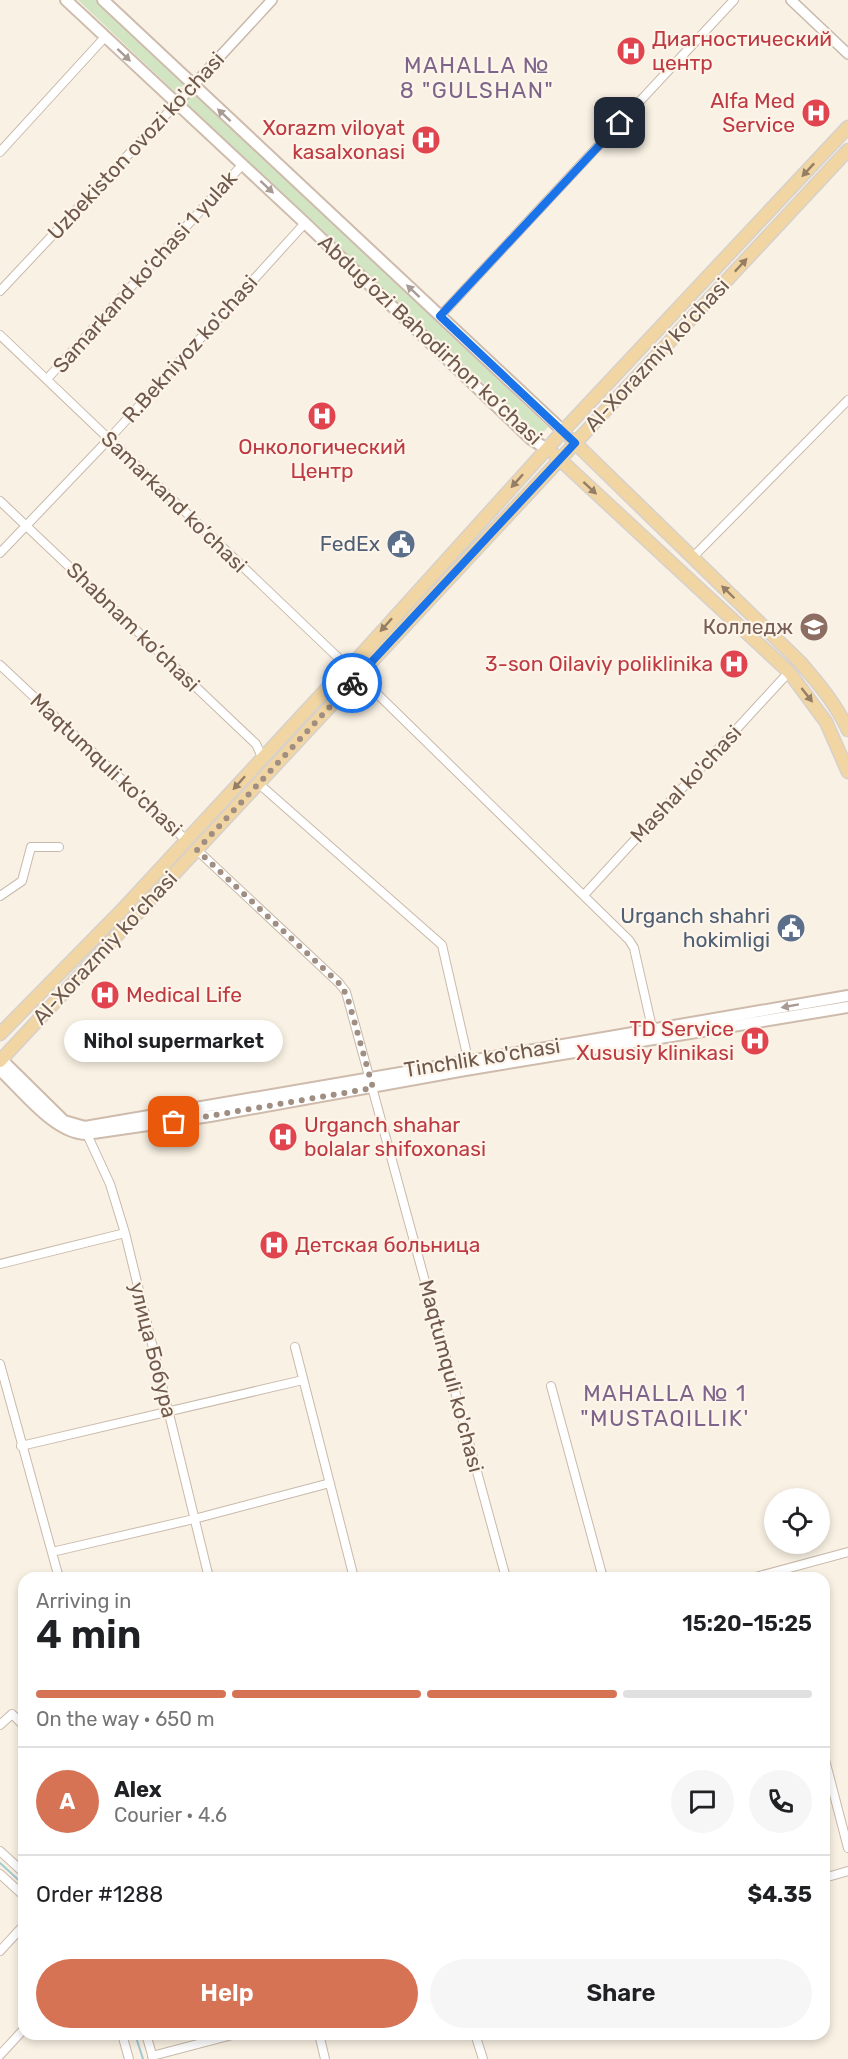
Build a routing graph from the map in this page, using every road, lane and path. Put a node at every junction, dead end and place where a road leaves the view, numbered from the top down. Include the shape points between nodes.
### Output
1 (66, 0) edge
2 (103, 0) edge
3 (272, 0) edge
4 (734, 0) edge
5 (791, 0) edge
6 (105, 37) junction
7 (848, 54) edge
8 (193, 86) junction
9 (176, 104) junction
10 (848, 127) edge
11 (848, 150) edge
12 (0, 152) edge
13 (243, 165) junction
14 (305, 223) junction
15 (0, 291) edge
16 (440, 316) junction
17 (0, 334) edge
18 (47, 379) junction
19 (848, 400) edge
20 (563, 431) junction
21 (109, 439) junction
22 (575, 443) junction
23 (547, 449) junction
24 (559, 459) junction
25 (0, 501) edge
26 (26, 525) junction
27 (0, 553) edge
28 (692, 558) junction
29 (765, 629) junction
30 (754, 638) junction
31 (0, 665) edge
32 (354, 672) junction
33 (789, 672) junction
34 (848, 730) edge
35 (262, 757) junction
36 (848, 772) edge
37 (258, 783) junction
38 (187, 841) junction
39 (59, 847) dead end
40 (197, 850) junction
41 (584, 895) junction
42 (0, 896) edge
43 (848, 996) edge
44 (848, 1007) edge
45 (0, 1034) edge
46 (654, 1034) junction
47 (468, 1059) junction
48 (0, 1062) edge
49 (371, 1082) junction
50 (85, 1131) junction
51 (125, 1233) junction
52 (0, 1264) edge
53 (295, 1347) dead end
54 (0, 1364) edge
55 (303, 1380) junction
56 (551, 1386) dead end
57 (0, 1403) edge
58 (10, 1403) junction
59 (168, 1411) junction
60 (21, 1446) junction
61 (330, 1483) junction
62 (194, 1519) junction
63 (52, 1552) junction
64 (848, 1552) edge
65 (57, 1572) edge
66 (207, 1572) edge
67 (352, 1572) edge
68 (504, 1572) edge
69 (601, 1572) edge
70 (785, 1572) edge
71 (18, 1720) edge
72 (0, 1725) edge
73 (830, 1779) edge
74 (848, 1848) edge
75 (0, 1851) edge
76 (18, 1868) edge
77 (848, 1871) edge
78 (0, 1874) edge
79 (830, 1876) edge
80 (18, 1890) edge
81 (18, 1932) edge
82 (0, 1951) edge
83 (18, 2036) edge
84 (124, 2040) edge
85 (148, 2040) edge
86 (214, 2040) edge
87 (320, 2040) edge
88 (477, 2040) edge
89 (0, 2055) edge
90 (152, 2057) edge
91 (129, 2059) edge
92 (325, 2059) edge
93 (483, 2059) edge

1 - 6 main road, Abdug’ozi Bahodirhon ko’chasi
2 - 8 main road, Abdug’ozi Bahodirhon ko’chasi
3 - 8 street, Uzbekiston ovozi ko'chasi
4 - 16 street
5 - 7 street
6 -> 9 main road, Abdug’ozi Bahodirhon ko’chasi
6 - 12 street
8 - 9 street, Uzbekiston ovozi ko'chasi
16 -> 8 main road, Abdug’ozi Bahodirhon ko’chasi
9 - 13 main road, Abdug’ozi Bahodirhon ko’chasi
9 - 15 street, Uzbekiston ovozi ko'chasi
10 -> 20 main road, Al-Xorazmiy ko’chasi
22 -> 11 main road, Al-Xorazmiy ko’chasi
13 -> 14 main road, Abdug’ozi Bahodirhon ko’chasi
13 - 18 street, Samarkand ko’chasi 1 yulak
14 - 21 street, R.Bekniyoz ko'chasi
14 - 23 main road, Abdug’ozi Bahodirhon ko’chasi via 531,439
16 - 20 main road, Abdug’ozi Bahodirhon ko’chasi
17 - 18 street, Samarkand ko’chasi
18 - 21 street, Samarkand ko’chasi
19 - 28 street
20 - 22 main road, Abdug’ozi Bahodirhon ko’chasi
20 - 23 main road, Al-Xorazmiy ko’chasi
21 - 26 street, R.Bekniyoz ko'chasi
21 - 32 street, Samarkand ko’chasi
22 - 24 main road, Al-Xorazmiy ko’chasi
22 - 28 main road, Abdug’ozi Bahodirhon ko’chasi
23 - 24 main road, Abdug’ozi Bahodirhon ko’chasi
23 -> 32 main road, Al-Xorazmiy ko’chasi
24 -> 30 main road, Abdug’ozi Bahodirhon ko’chasi
24 - 32 main road, Al-Xorazmiy ko’chasi
25 - 26 street, Shabnam ko’chasi
26 - 27 street, R.Bekniyoz ko'chasi
26 - 35 street, Shabnam ko’chasi via 256,744
29 -> 28 main road, Abdug’ozi Bahodirhon ko’chasi
29 - 30 main road
29 - 34 main road, Abdug’ozi Bahodirhon ko’chasi via 821,686
30 - 33 main road, Abdug’ozi Bahodirhon ko’chasi
31 - 38 street, Maqtumquli ko'chasi
32 - 35 main road, Al-Xorazmiy ko’chasi
32 - 37 main road, Al-Xorazmiy ko’chasi
32 - 41 street, Samarkand ko’chasi
33 -> 36 main road, Abdug’ozi Bahodirhon ko’chasi via 826,722
33 - 41 street, Mashal ko'chasi
35 -> 38 main road, Al-Xorazmiy ko’chasi
37 - 40 main road, Al-Xorazmiy ko’chasi
37 - 47 street via 442,945
38 - 45 main road, Al-Xorazmiy ko’chasi
39 - 42 street via 31,847 22,881
40 - 48 main road, Al-Xorazmiy ko’chasi
40 - 49 street, Maqtumquli ko'chasi via 342,986
41 - 46 street, Samarkand ko’chasi via 634,948
43 -> 46 main road, Tinchlik ko'chasi
44 - 46 main road, Tinchlik ko'chasi
46 - 47 main road, Tinchlik ko'chasi
46 - 49 main road, Tinchlik ko'chasi via 465,1070
47 - 49 main road, Tinchlik ko'chasi
48 - 50 main road via 64,1121
49 - 50 main road, Tinchlik ko'chasi
49 - 68 street, Maqtumquli ko'chasi
50 - 51 street, улица Бобура via 110,1184
51 - 52 street
51 - 59 street, улица Бобура
53 - 55 street
54 - 58 street
55 - 59 street
55 - 61 street
56 - 69 street
57 - 58 street
58 - 60 street
59 - 60 street
59 - 62 street, улица Бобура
60 - 63 street
61 - 62 street
61 - 67 street
62 - 63 street
62 - 66 street, улица Бобура
63 - 65 street
64 - 70 street
71 - 72 street via 12,1714
73 - 74 street
75 - 76 street
77 - 79 street
78 - 80 street
81 - 82 street
83 - 89 street
84 - 91 street
85 - 90 street
86 - 90 street
87 - 92 street
88 - 93 street

